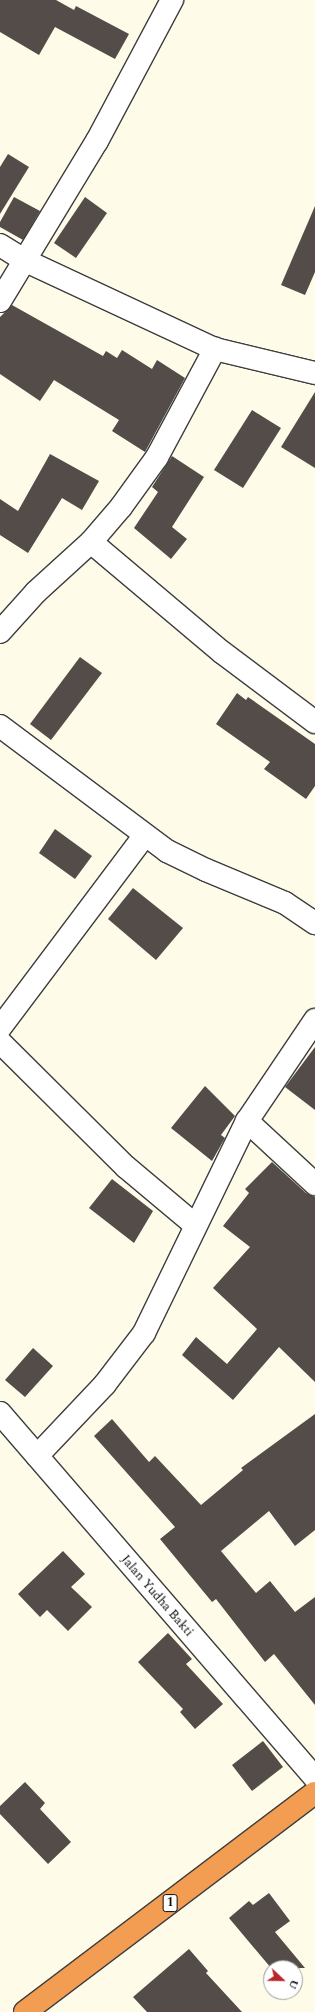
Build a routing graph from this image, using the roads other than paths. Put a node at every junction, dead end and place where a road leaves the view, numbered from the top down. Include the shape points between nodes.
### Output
1 (172, 0) edge
2 (0, 245) edge
3 (26, 261) junction
4 (0, 302) edge
5 (215, 349) junction
6 (315, 373) edge
7 (90, 542) junction
8 (0, 632) edge
9 (315, 722) edge
10 (0, 726) edge
11 (144, 836) junction
12 (315, 923) edge
13 (315, 1020) edge
14 (0, 1028) edge
15 (0, 1042) edge
16 (247, 1121) junction
17 (315, 1184) edge
18 (195, 1224) junction
19 (0, 1413) edge
20 (36, 1456) junction
21 (315, 1778) edge
22 (315, 1794) edge
23 (25, 2012) edge

1 - 3 street via 97,141
2 - 3 street
3 - 4 street
3 - 5 street
5 - 6 street
5 - 7 street via 157,457 121,507
7 - 8 street via 36,592
7 - 9 street via 222,653
10 - 11 street
11 - 12 street via 206,870 285,903
11 - 14 street
13 - 16 street
15 - 18 street via 126,1167
16 - 17 street
16 - 18 street
18 - 20 street via 160,1303 127,1357 105,1384
19 - 20 street, Jalan Yudha Bakti
20 - 21 street, Jalan Yudha Bakti
22 - 23 highway, 1

